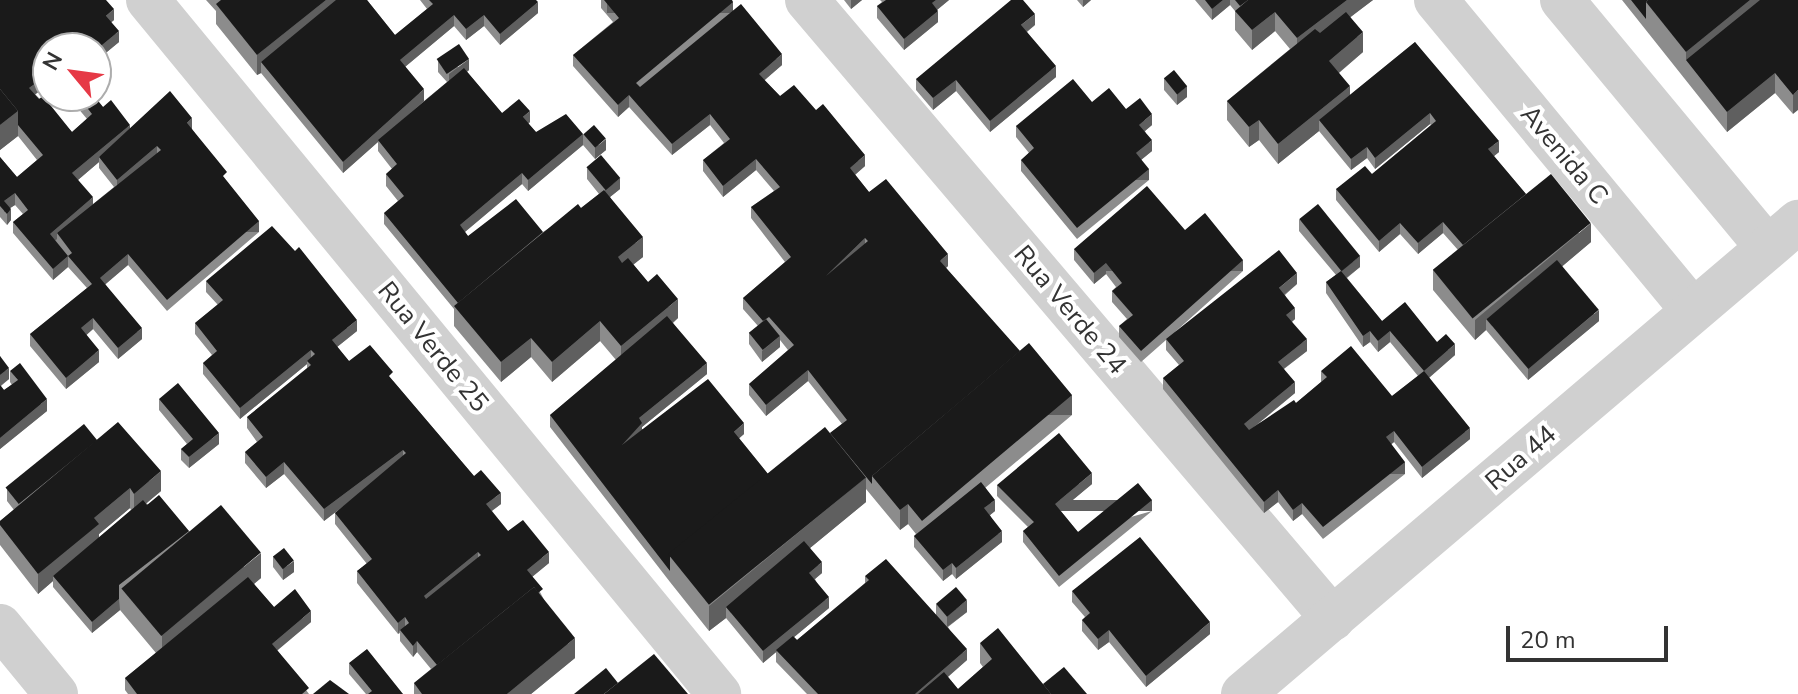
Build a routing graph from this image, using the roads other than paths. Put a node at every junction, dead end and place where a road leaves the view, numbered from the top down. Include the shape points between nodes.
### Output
1 (148, 0) edge
2 (807, 0) edge
3 (1436, 0) edge
4 (1562, 0) edge
5 (1782, 234) edge
6 (1692, 310) junction
7 (1333, 619) junction
8 (0, 626) edge
9 (56, 694) edge
10 (719, 694) edge
11 (1243, 694) edge

1 - 10 street, Rua Verde 25
2 - 7 street, Rua Verde 24
3 - 6 street, Avenida C
4 - 5 street
5 - 6 street, Rua 44
6 - 7 street, Rua 44
7 - 11 street, Rua 44
8 - 9 street

